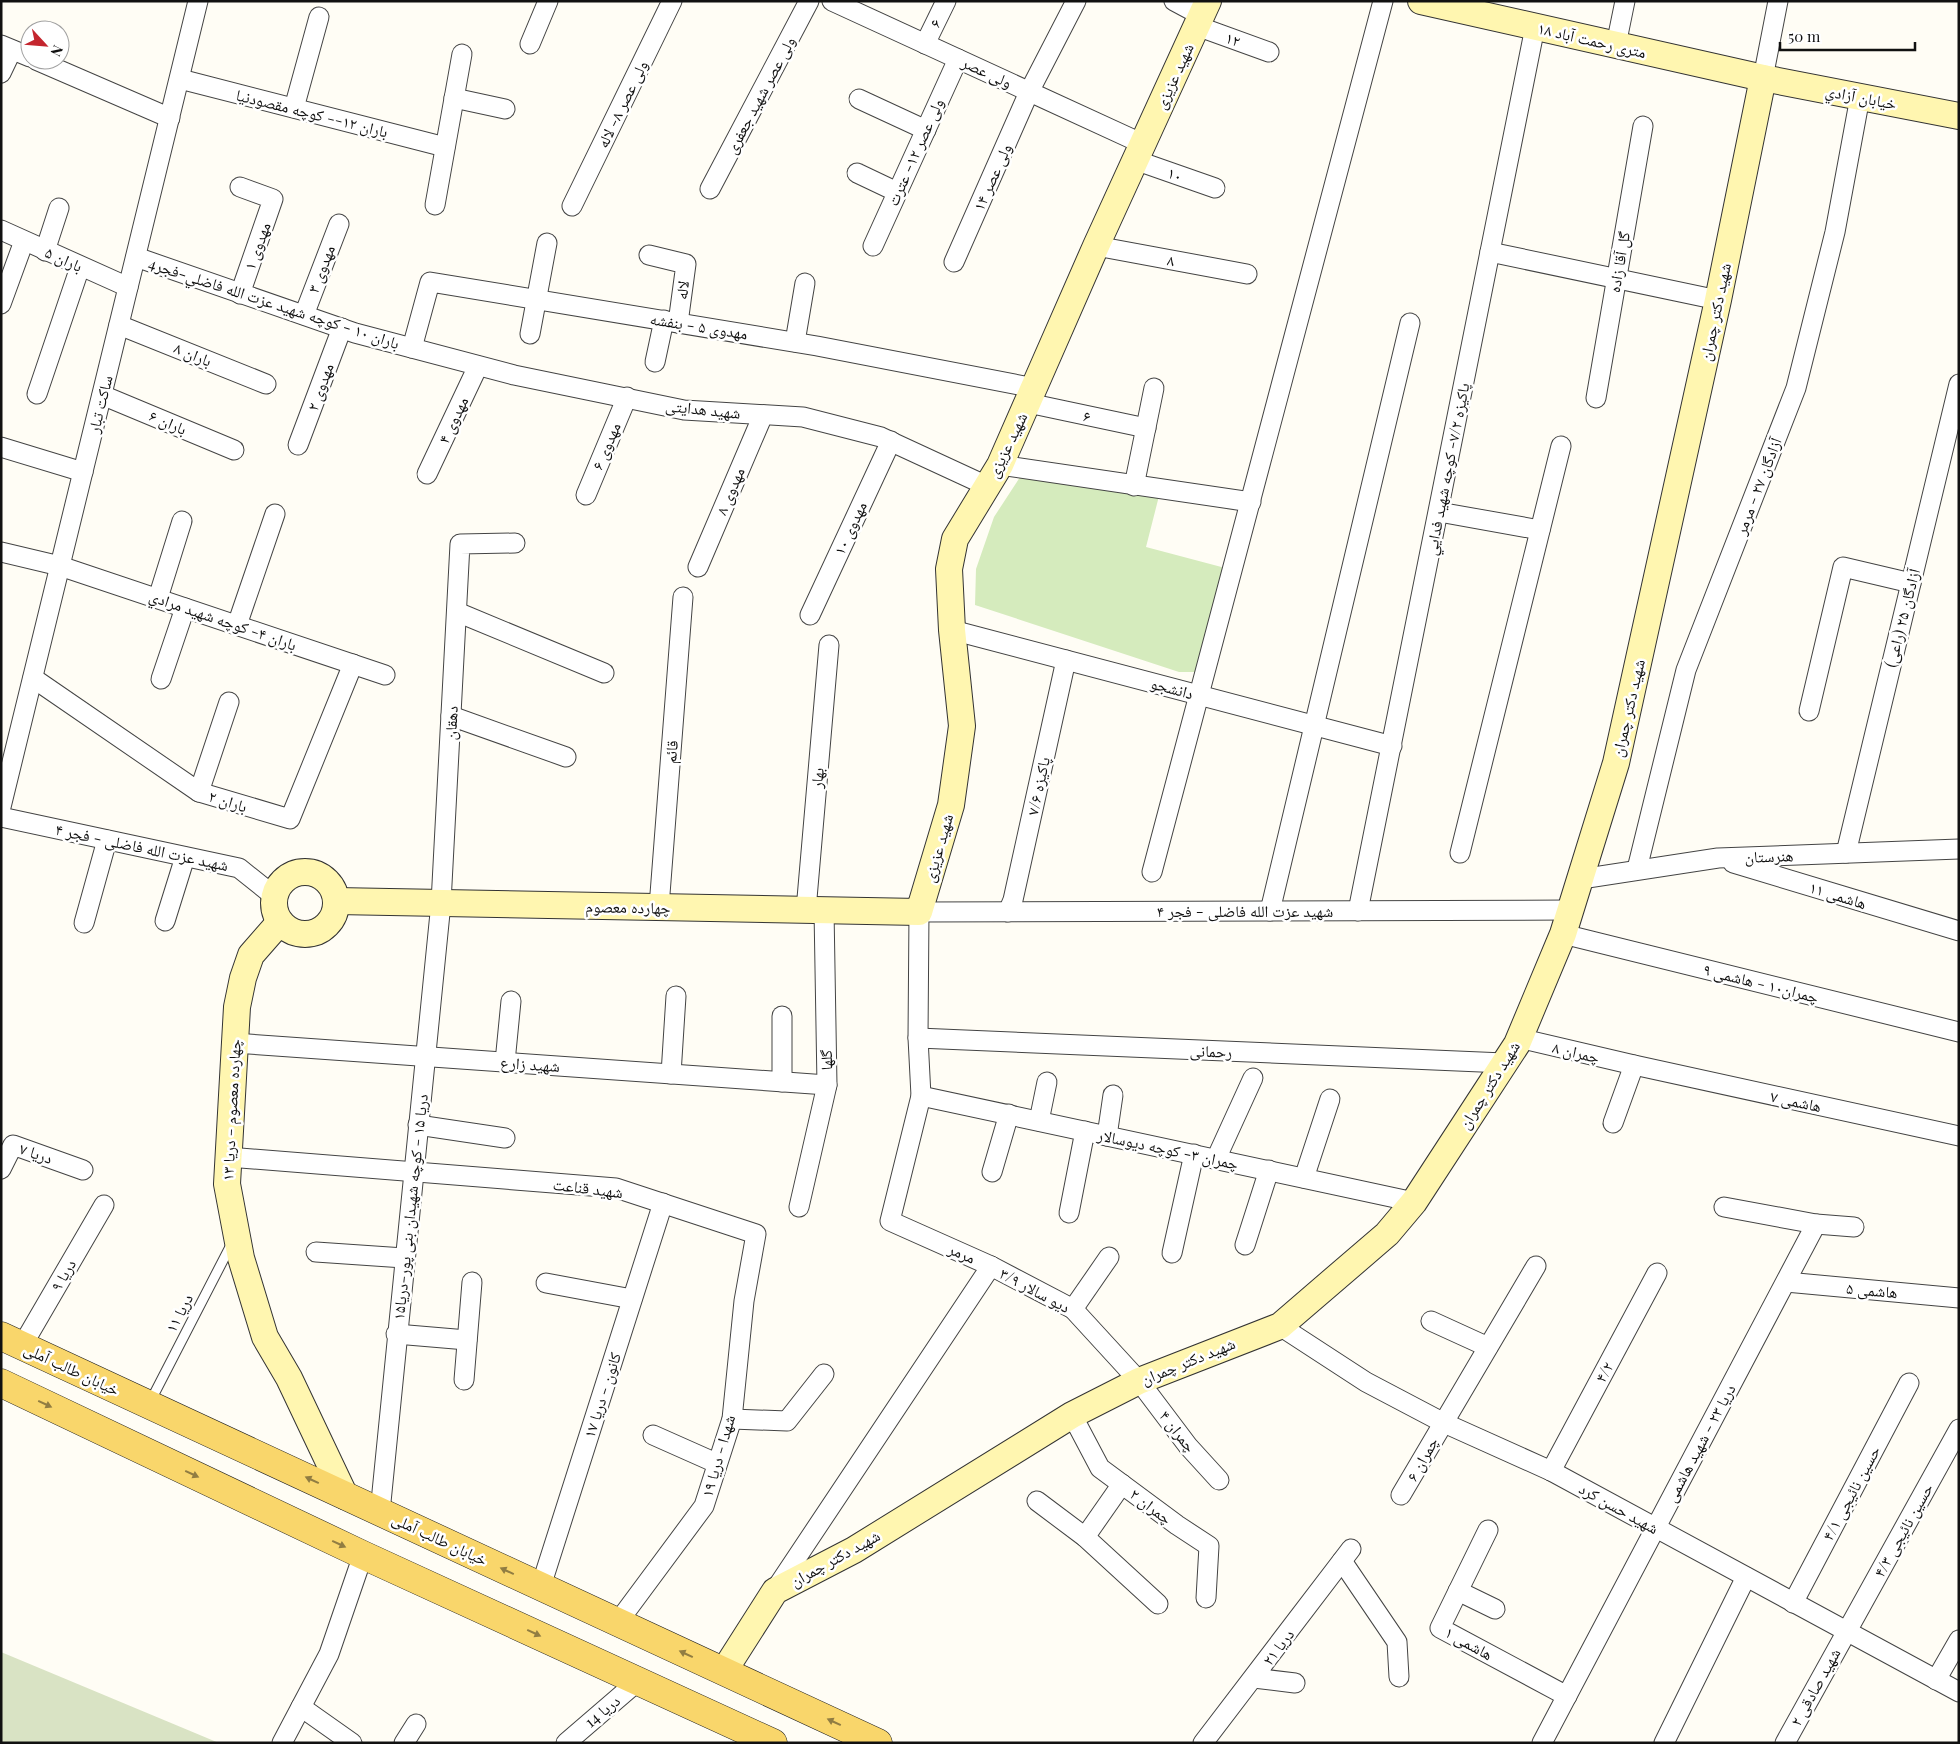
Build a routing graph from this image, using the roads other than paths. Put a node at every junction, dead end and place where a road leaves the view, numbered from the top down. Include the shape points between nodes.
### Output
1 (198, 1) edge
2 (548, 1) edge
3 (672, 1) edge
4 (809, 1) edge
5 (832, 1) edge
6 (946, 1) edge
7 (1076, 1) edge
8 (1174, 1) edge
9 (1383, 1) edge
10 (1421, 1) edge
11 (1625, 1) edge
12 (1778, 1) edge
13 (1494, 9) edge
14 (1202, 15) edge
15 (319, 17) dead end
16 (1535, 27) junction
17 (530, 44) dead end
18 (925, 44) junction
19 (1616, 45) junction
20 (7, 47) edge
21 (1269, 52) dead end
22 (20, 53) edge
23 (462, 54) dead end
24 (958, 59) junction
25 (59, 70) edge
26 (1, 73) edge
27 (1763, 78) junction
28 (180, 79) junction
29 (1029, 92) junction
30 (1860, 97) junction
31 (454, 98) junction
32 (859, 98) dead end
33 (294, 108) junction
34 (505, 109) dead end
35 (1959, 116) edge
36 (170, 118) junction
37 (1643, 126) dead end
38 (926, 130) junction
39 (445, 147) junction
40 (1139, 152) junction
41 (857, 173) dead end
42 (240, 187) dead end
43 (1215, 188) dead end
44 (710, 189) dead end
45 (897, 192) junction
46 (435, 205) dead end
47 (572, 206) dead end
48 (59, 208) dead end
49 (339, 224) dead end
50 (1, 230) edge
51 (24, 241) junction
52 (548, 243) dead end
53 (873, 246) dead end
54 (1096, 246) junction
55 (45, 250) junction
56 (1490, 252) junction
57 (649, 255) dead end
58 (136, 257) junction
59 (954, 262) dead end
60 (80, 267) junction
61 (1247, 274) dead end
62 (1617, 277) junction
63 (805, 282) dead end
64 (128, 286) junction
65 (240, 294) junction
66 (537, 300) junction
67 (1718, 300) junction
68 (1, 304) edge
69 (304, 315) junction
70 (671, 322) junction
71 (1410, 323) dead end
72 (119, 325) junction
73 (342, 328) junction
74 (530, 334) dead end
75 (794, 342) junction
76 (412, 348) junction
77 (655, 362) dead end
78 (478, 366) junction
79 (266, 384) dead end
80 (1959, 384) edge
81 (1154, 388) dead end
82 (37, 394) dead end
83 (102, 394) junction
84 (1031, 395) junction
85 (626, 397) junction
86 (1596, 398) dead end
87 (763, 415) junction
88 (1146, 428) junction
89 (890, 441) junction
90 (298, 446) dead end
91 (1561, 446) dead end
92 (1, 447) edge
93 (234, 450) dead end
94 (83, 472) junction
95 (427, 474) dead end
96 (993, 476) junction
97 (1134, 486) junction
98 (586, 495) dead end
99 (1251, 502) junction
100 (1439, 512) junction
101 (275, 514) dead end
102 (182, 522) dead end
103 (1540, 530) junction
104 (516, 543) dead end
105 (1, 552) edge
106 (60, 566) junction
107 (698, 567) dead end
108 (1911, 583) junction
109 (684, 597) dead end
110 (158, 598) junction
111 (185, 608) junction
112 (457, 612) junction
113 (810, 615) dead end
114 (237, 625) junction
115 (952, 630) junction
116 (829, 645) dead end
117 (1066, 660) junction
118 (353, 664) junction
119 (604, 674) dead end
120 (385, 675) dead end
121 (33, 678) junction
122 (161, 679) dead end
123 (1199, 695) junction
124 (230, 702) dead end
125 (1809, 710) dead end
126 (451, 716) junction
127 (1315, 726) junction
128 (1392, 746) junction
129 (566, 757) dead end
130 (199, 792) junction
131 (1, 807) edge
132 (1, 817) edge
133 (106, 840) junction
134 (1959, 849) edge
135 (1460, 853) dead end
136 (1846, 853) junction
137 (185, 857) junction
138 (1718, 858) junction
139 (1637, 870) junction
140 (1152, 872) dead end
141 (1581, 879) junction
142 (274, 896) junction
143 (336, 901) junction
144 (441, 903) junction
145 (659, 907) junction
146 (815, 910) junction
147 (1570, 910) junction
148 (1270, 911) junction
149 (1358, 911) junction
150 (919, 912) junction
151 (1008, 912) junction
152 (165, 921) dead end
153 (84, 923) dead end
154 (280, 923) junction
155 (1959, 930) edge
156 (1563, 934) junction
157 (676, 996) dead end
158 (511, 1001) dead end
159 (782, 1016) dead end
160 (1959, 1032) edge
161 (918, 1038) junction
162 (1519, 1038) junction
163 (234, 1043) junction
164 (426, 1056) junction
165 (505, 1062) junction
166 (1504, 1063) junction
167 (1634, 1066) junction
168 (671, 1074) junction
169 (1253, 1078) dead end
170 (782, 1082) junction
171 (1047, 1082) dead end
172 (827, 1085) junction
173 (921, 1096) junction
174 (1113, 1096) dead end
175 (1330, 1099) dead end
176 (1009, 1114) junction
177 (1039, 1121) junction
178 (1613, 1123) dead end
179 (418, 1125) junction
180 (1085, 1131) junction
181 (1107, 1136) junction
182 (1959, 1136) edge
183 (505, 1138) dead end
184 (1194, 1154) junction
185 (228, 1157) junction
186 (1216, 1159) junction
187 (1, 1169) edge
188 (83, 1170) dead end
189 (1269, 1170) junction
190 (992, 1172) dead end
191 (413, 1173) junction
192 (1304, 1178) junction
193 (1414, 1202) junction
194 (663, 1203) junction
195 (104, 1205) dead end
196 (799, 1207) dead end
197 (1724, 1207) dead end
198 (1069, 1212) dead end
199 (1816, 1224) junction
200 (1854, 1227) dead end
201 (236, 1234) junction
202 (756, 1234) joint
203 (1244, 1244) dead end
204 (316, 1252) dead end
205 (1172, 1253) dead end
206 (1109, 1257) dead end
207 (404, 1258) junction
208 (991, 1266) junction
209 (1536, 1266) dead end
210 (1657, 1273) dead end
211 (472, 1282) dead end
212 (1786, 1282) junction
213 (546, 1283) dead end
214 (1959, 1298) edge
215 (632, 1299) junction
216 (1073, 1309) junction
217 (1431, 1321) dead end
218 (1280, 1326) junction
219 (396, 1334) junction
220 (467, 1340) junction
221 (11, 1341) edge
222 (1488, 1347) junction
223 (824, 1374) dead end
224 (464, 1380) dead end
225 (1139, 1381) junction
226 (1, 1383) edge
227 (1908, 1383) dead end
228 (149, 1405) junction
229 (1072, 1415) junction
230 (732, 1419) junction
231 (1442, 1422) junction
232 (1959, 1429) edge
233 (653, 1435) dead end
234 (716, 1463) junction
235 (1551, 1471) junction
236 (1219, 1480) dead end
237 (1122, 1484) junction
238 (1401, 1495) dead end
239 (345, 1496) junction
240 (1037, 1501) dead end
241 (380, 1512) junction
242 (1656, 1528) junction
243 (1488, 1530) dead end
244 (1084, 1537) junction
245 (363, 1555) junction
246 (1746, 1577) junction
247 (541, 1586) junction
248 (775, 1591) junction
249 (1458, 1591) junction
250 (1206, 1598) dead end
251 (1793, 1603) junction
252 (1158, 1604) dead end
253 (1495, 1609) dead end
254 (618, 1622) junction
255 (1846, 1632) junction
256 (1959, 1640) edge
257 (724, 1671) junction
258 (1399, 1677) dead end
259 (1254, 1678) junction
260 (1936, 1680) junction
261 (638, 1681) junction
262 (1295, 1683) dead end
263 (1959, 1692) edge
264 (1567, 1696) junction
265 (301, 1706) junction
266 (416, 1724) dead end
267 (761, 1740) edge
268 (282, 1743) edge
269 (352, 1743) edge
270 (404, 1743) edge
271 (566, 1743) edge
272 (878, 1743) edge
273 (1203, 1743) edge
274 (1542, 1743) edge
275 (1664, 1743) edge
276 (1785, 1743) edge

1 - 28 street, ساکت تبار
2 - 17 street
3 - 47 street, ولی عصر ۸- لاله
4 - 44 street, ولی عصر شهید جعفری
5 - 18 street, ولی عصر
6 - 18 street, ۶
7 - 29 street
8 - 14 street, ۱۲
9 - 99 street
10 - 13 street, ۱۸ متری رحمت آباد
11 - 19 street
12 - 27 street
13 - 16 street, ۱۸ متری رحمت آباد
14 - 21 street, ۱۲
14 - 40 street, شهید عزیزی
15 - 33 street
16 - 19 street, ۱۸ متری رحمت آباد
16 - 56 street, پاکیزه ۷/۲- كوچه شهيد فدايي
18 - 24 street, ولی عصر
19 - 27 street, ۱۸ متری رحمت آباد
20 - 22 street
20 - 26 street
23 - 31 street
24 - 29 street, ولی عصر
24 - 38 street, ولی عصر ۱۲- عترت
25 - 36 street
27 - 30 street, خيابان آزادي
27 - 67 street, شهید دکتر چمران
28 - 33 street, باران ۱۲-- كوچه مقصودنيا
28 - 36 street, ساکت تبار
29 - 40 street, ولی عصر
29 - 59 street, ولی عصر ۱۴
30 - 35 street, خيابان آزادي
30 - 139 street, آزادگان ۲۷ - مرمر via 1835,232 1796,388 1686,670
31 - 34 street
31 - 39 street
32 - 38 street
33 - 39 street, باران ۱۲-- كوچه مقصودنيا
36 - 58 street, ساکت تبار
37 - 62 street, گل آقا زاده
38 - 45 street, ولی عصر ۱۲- عترت
39 - 46 street
40 - 43 street, ۱۰
40 - 54 street, شهید عزیزی
41 - 45 street
42 - 65 street, مهدوی ۱ via 273,199
45 - 53 street, ولی عصر ۱۲- عترت
48 - 55 street
49 - 69 street, مهدوی ۳
50 - 51 street, باران ۵
51 - 55 street, باران ۵
51 - 68 street
52 - 66 street
54 - 61 street, ۸
54 - 84 street, شهید عزیزی
55 - 60 street, باران ۵
56 - 62 street
56 - 100 street, پاکیزه ۷/۲- كوچه شهيد فدايي
57 - 70 street, لاله via 686,264
58 - 64 street, ساکت تبار
58 - 65 street, باران ۱۰ - كوچه شهيد عزت الله فاضلي-فجر4
60 - 64 street, باران ۵
60 - 82 street
62 - 67 street
62 - 86 street, گل آقا زاده
63 - 75 street
64 - 72 street, ساکت تبار
65 - 69 street, باران ۱۰ - كوچه شهيد عزت الله فاضلي-فجر4
66 - 70 street, مهدوی ۵ - بنفشه
66 - 74 street
66 - 76 street, مهدوی ۵ - بنفشه via 430,282
67 - 141 street, شهید دکتر چمران via 1616,763
69 - 73 street, باران ۱۰ - كوچه شهيد عزت الله فاضلي-فجر4
70 - 75 street, مهدوی ۵ - بنفشه
70 - 77 street
71 - 127 street
72 - 79 street, باران ۸
72 - 83 street, ساکت تبار
73 - 76 street, باران ۱۰ - كوچه شهيد عزت الله فاضلي-فجر4
73 - 90 street, مهدوی ۲
75 - 84 street, مهدوی ۵ - بنفشه
76 - 78 street, شهید هدایتی
78 - 85 street, شهید هدایتی
78 - 95 street, مهدوی ۴
80 - 108 street, آزادگان ۲۵ (راعی)
81 - 88 street
83 - 93 street, باران ۶
83 - 94 street, ساکت تبار
84 - 88 street, ۶
84 - 96 street, شهید عزیزی
85 - 87 street, شهید هدایتی via 684,410
85 - 98 street, مهدوی ۶
87 - 89 street, شهید هدایتی via 803,417
87 - 107 street, مهدوی ۸
88 - 97 street
89 - 96 street, شهید هدایتی
89 - 113 street, مهدوی ۱۰
91 - 103 street
92 - 94 street
94 - 106 street, ساکت تبار
96 - 97 street, شهید هدایتی
96 - 115 street, شهید عزیزی via 955,539 949,569
97 - 99 street, شهید هدایتی
99 - 123 street
100 - 103 street
100 - 128 street, پاکیزه ۷/۲- كوچه شهيد فدايي
101 - 114 street
102 - 110 street
103 - 135 street
104 - 112 street, دهقان via 460,544
105 - 106 street, باران ۴- كوچه شهيد مرادي
106 - 110 street, باران ۴- كوچه شهيد مرادي
106 - 121 street, ساکت تبار
108 - 125 street via 1843,567
108 - 136 street, آزادگان ۲۵ (راعی)
109 - 145 street, قائم
110 - 111 street, باران ۴- كوچه شهيد مرادي
111 - 114 street, باران ۴- كوچه شهيد مرادي
111 - 122 street
112 - 119 street
112 - 126 street, دهقان
114 - 118 street, باران ۴- كوچه شهيد مرادي
115 - 117 street, دانشجو
115 - 150 street, شهید عزیزی via 962,726 951,805
116 - 146 street, بهار
117 - 123 street, دانشجو
117 - 151 street, پاکیزه ۷/۶
118 - 120 street, باران ۴- كوچه شهيد مرادي
118 - 130 street, باران ۲ via 290,819
121 - 130 street, باران ۲
121 - 131 street, ساکت تبار
123 - 127 street, دانشجو
123 - 140 street
124 - 130 street
126 - 129 street
126 - 144 street, دهقان
127 - 128 street, دانشجو
127 - 148 street
128 - 149 street, پاکیزه ۷/۲- كوچه شهيد فدايي
132 - 133 street, شهید عزت الله فاضلی - فجر ۴
133 - 137 street, شهید عزت الله فاضلی - فجر ۴
133 - 153 street
134 - 136 street, هنرستان
136 - 138 street, هنرستان
137 - 142 street, شهید عزت الله فاضلی - فجر ۴ via 239,868
137 - 152 street
138 - 139 street, هنرستان
138 - 155 street, هاشمی ۱۱
139 - 141 street, هنرستان
141 - 147 street, شهید دکتر چمران
142 - 143 street via 278,887 292,874 312,872 329,883
142 - 154 street via 274,913
143 - 144 street, چهارده معصوم
143 - 154 street via 331,921 316,933 296,934
144 - 145 street, چهارده معصوم
144 - 164 street, دریا ۱۵ - كوچه شهيدان بنی پور-دريا۱۵
145 - 146 street, چهارده معصوم
146 - 150 street, چهارده معصوم
146 - 172 street, گلها
147 - 149 street, شهید عزت الله فاضلی - فجر ۴
147 - 156 street, شهید دکتر چمران
148 - 149 street, شهید عزت الله فاضلی - فجر ۴
148 - 151 street, شهید عزت الله فاضلی - فجر ۴
150 - 151 street, شهید عزت الله فاضلی - فجر ۴
150 - 161 street, مرمر
154 - 163 street, چهارده معصوم - دریا ۱۳ via 252,956 246,971 237,1007
156 - 160 street, چمران۱۰ - هاشمی ۹
156 - 162 street, شهید دکتر چمران
157 - 168 street
158 - 165 street
159 - 170 street
161 - 166 street, رحمانی
161 - 173 street, مرمر
162 - 166 street, شهید دکتر چمران
162 - 167 street, چمران ۸
163 - 164 street, شهید زارع
163 - 185 street, چهارده معصوم - دریا ۱۳
164 - 165 street, شهید زارع
164 - 179 street, دریا ۱۵ - كوچه شهيدان بنی پور-دريا۱۵
165 - 168 street, شهید زارع
166 - 193 street, شهید دکتر چمران
167 - 178 street
167 - 182 street, هاشمی ۷
168 - 170 street, شهید زارع
169 - 186 street
170 - 172 street, شهید زارع
171 - 177 street
172 - 196 street, گلها
173 - 176 street, چمران ۳- كوچه ديوسالار
173 - 208 street, مرمر via 890,1221
174 - 181 street
175 - 192 street
176 - 177 street, چمران ۳- كوچه ديوسالار
176 - 190 street
177 - 180 street, چمران ۳- كوچه ديوسالار
179 - 183 street
179 - 191 street, دریا ۱۵ - كوچه شهيدان بنی پور-دريا۱۵
180 - 181 street, چمران ۳- كوچه ديوسالار
180 - 198 street
181 - 184 street, چمران ۳- كوچه ديوسالار
184 - 186 street, چمران ۳- كوچه ديوسالار
184 - 205 street
185 - 191 street, شهید قناعت
185 - 201 street, چهارده معصوم - دریا ۱۳ via 227,1184
186 - 189 street, چمران ۳- كوچه ديوسالار
187 - 188 street, دریا ۷ via 13,1145
189 - 192 street, چمران ۳- كوچه ديوسالار
189 - 203 street
191 - 194 street, شهید قناعت via 616,1188
191 - 207 street, دریا ۱۵ - كوچه شهيدان بنی پور-دريا۱۵
192 - 193 street, چمران ۳- كوچه ديوسالار
193 - 218 street, شهید دکتر چمران via 1387,1234
194 - 202 street, شهید قناعت
194 - 215 street, کانون - دریا ۱۷
195 - 221 street, دریا ۹
197 - 199 street
199 - 200 street
199 - 212 street, دریا ۲۳ - شهید هاشمی
201 - 228 lane, دریا ۱۱
201 - 239 street, چهارده معصوم - دریا ۱۳ via 265,1338 289,1378
202 - 230 street, شهدا - دریا ۱۹ via 744,1301
204 - 207 street
206 - 216 street
207 - 219 street, دریا ۱۵ - كوچه شهيدان بنی پور-دريا۱۵
208 - 216 street, دیو سالار ۳/۹
208 - 248 street, مرمر
209 - 222 street, چمران ۶
210 - 235 street, ۴/۲
211 - 220 street
212 - 214 street, هاشمی ۵
212 - 242 street, دریا ۲۳ - شهید هاشمی
213 - 215 street
215 - 247 street, کانون - دریا ۱۷
216 - 225 street, دیو سالار ۳/۹
217 - 222 street
218 - 225 street, شهید دکتر چمران
218 - 231 street, شهید حسن کرد via 1366,1382
219 - 220 street
219 - 241 street, دریا ۱۵ - كوچه شهيدان بنی پور-دريا۱۵
220 - 224 street
221 - 228 main road, خیابان طالب آملی
222 - 231 street, چمران ۶
223 - 230 street via 787,1420
225 - 229 street, شهید دکتر چمران
225 - 236 street, چمران ۴ via 1188,1446
226 -> 245 main road
227 - 251 street, حسین نائیجی ۴/۱
239 -> 228 main road, خیابان طالب آملی
229 - 237 street, چمران ۲ via 1100,1468
229 - 248 street, شهید دکتر چمران via 854,1550
230 - 234 street, شهدا - دریا ۱۹
231 - 235 street, شهید حسن کرد
231 - 238 street, چمران ۶
232 - 255 street, حسین نائیجی ۴/۳
233 - 234 street
234 - 254 street, شهدا - دریا ۱۹ via 704,1506
235 - 242 street, شهید حسن کرد
237 - 244 street
237 - 250 street, چمران ۲ via 1209,1546
239 - 241 main road, خیابان طالب آملی
240 - 244 street
247 -> 241 main road, خیابان طالب آملی
242 - 246 street, شهید حسن کرد
242 - 264 street, دریا ۲۳ - شهید هاشمی
243 - 249 street, هاشمی ۱
244 - 252 street
245 -> 261 main road
245 - 265 street via 329,1654
246 - 251 street, شهید حسن کرد
246 - 275 street
247 - 254 main road, خیابان طالب آملی
248 - 257 street, شهید دکتر چمران
249 - 253 street
249 - 264 street, هاشمی ۱ via 1440,1628
251 - 255 street, شهید حسن کرد
257 -> 254 main road, خیابان طالب آملی
255 - 260 street, شهید حسن کرد
255 - 276 street, شهید صادقی ۲
256 - 260 street
272 -> 257 main road, خیابان طالب آملی
258 - 259 street, دریا ۲۱ via 1397,1642 1346,1555
259 - 262 street
259 - 273 street, دریا ۲۱
260 - 263 street, شهید حسن کرد
261 - 267 main road
261 - 271 street, دریا 14
264 - 274 street, دریا ۲۳ - شهید هاشمی
265 - 268 street
265 - 269 street
266 - 270 street

